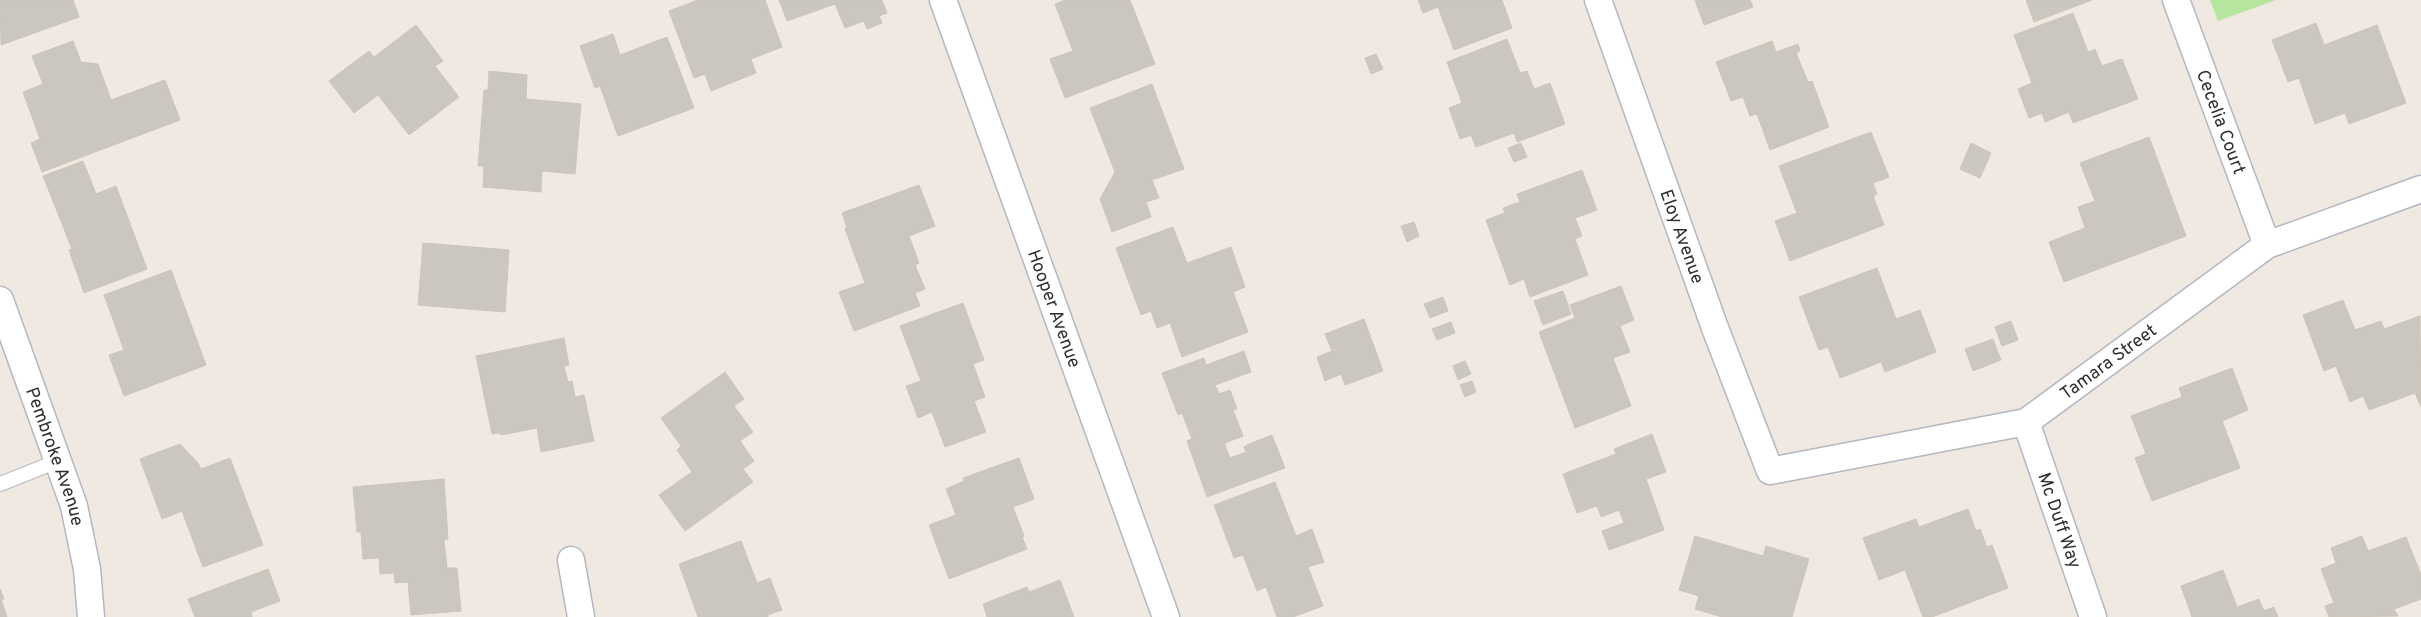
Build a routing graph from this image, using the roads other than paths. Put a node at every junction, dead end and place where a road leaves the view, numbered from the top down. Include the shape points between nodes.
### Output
1 (943, 0) edge
2 (1598, 0) edge
3 (2176, 0) edge
4 (2421, 190) edge
5 (2267, 245) junction
6 (0, 300) edge
7 (2026, 422) junction
8 (58, 462) junction
9 (1770, 471) joint
10 (0, 484) edge
11 (571, 560) dead end
12 (91, 617) edge
13 (581, 617) edge
14 (1166, 617) edge
15 (2094, 617) edge

1 - 14 street, Hooper Avenue
2 - 9 street, Eloy Avenue via 1715,328
3 - 5 street, Cecelia Court
4 - 5 street, Tamara Street
5 - 7 street, Tamara Street
6 - 8 street, Pembroke Avenue
7 - 9 street, Tamara Street
7 - 15 street, Mc Duff Way
8 - 10 lane
8 - 12 street, Pembroke Avenue via 74,506 88,570
11 - 13 street

